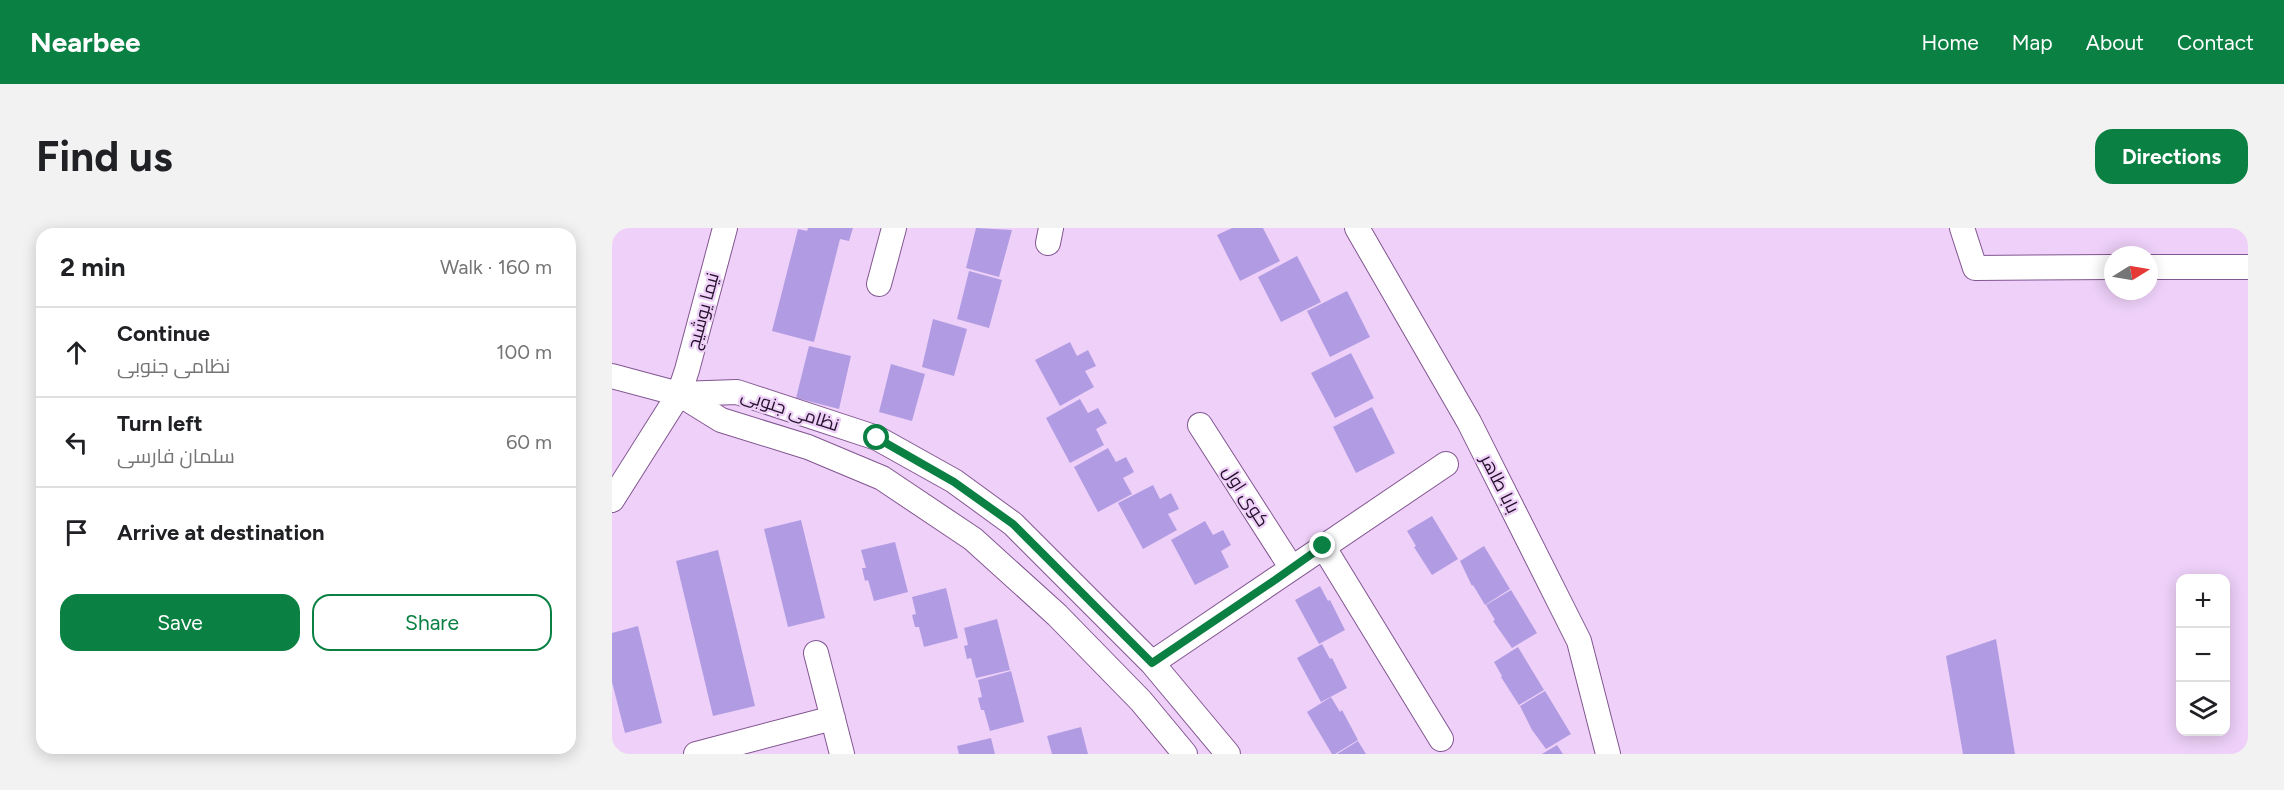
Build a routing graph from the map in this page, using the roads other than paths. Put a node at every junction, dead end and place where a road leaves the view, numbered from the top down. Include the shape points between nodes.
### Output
1 (725, 228) edge
2 (894, 228) edge
3 (1357, 228) edge
4 (1962, 228) edge
5 (2104, 267) edge
6 (2158, 267) edge
7 (2248, 267) edge
8 (879, 284) dead end
9 (612, 376) edge
10 (679, 394) junction
11 (1200, 425) dead end
12 (1446, 464) dead end
13 (612, 500) edge
14 (1323, 546) junction
15 (1291, 567) junction
16 (816, 653) dead end
17 (1152, 663) junction
18 (833, 718) junction
19 (1441, 739) dead end
20 (696, 754) edge
21 (842, 754) edge
22 (1185, 754) edge
23 (1228, 754) edge
24 (1608, 754) edge

1 - 10 street, نیما یوشیج
2 - 8 street
3 - 24 street, بابا طاهر via 1469,422 1579,641
4 - 5 street via 1975,268
6 - 7 street
9 - 10 street
10 - 13 street, نیما یوشیج
10 - 17 street, نظامی جنوبی via 737,392 877,438 954,482 1013,524
10 - 22 street, نظامی جنوبی via 720,420 808,447 882,478 973,539 1072,630 1142,701
11 - 15 street, کوی اول
12 - 14 street
14 - 15 street
14 - 19 street
15 - 17 street
16 - 18 street
17 - 23 street, نظامی جنوبی
18 - 20 street
18 - 21 street

